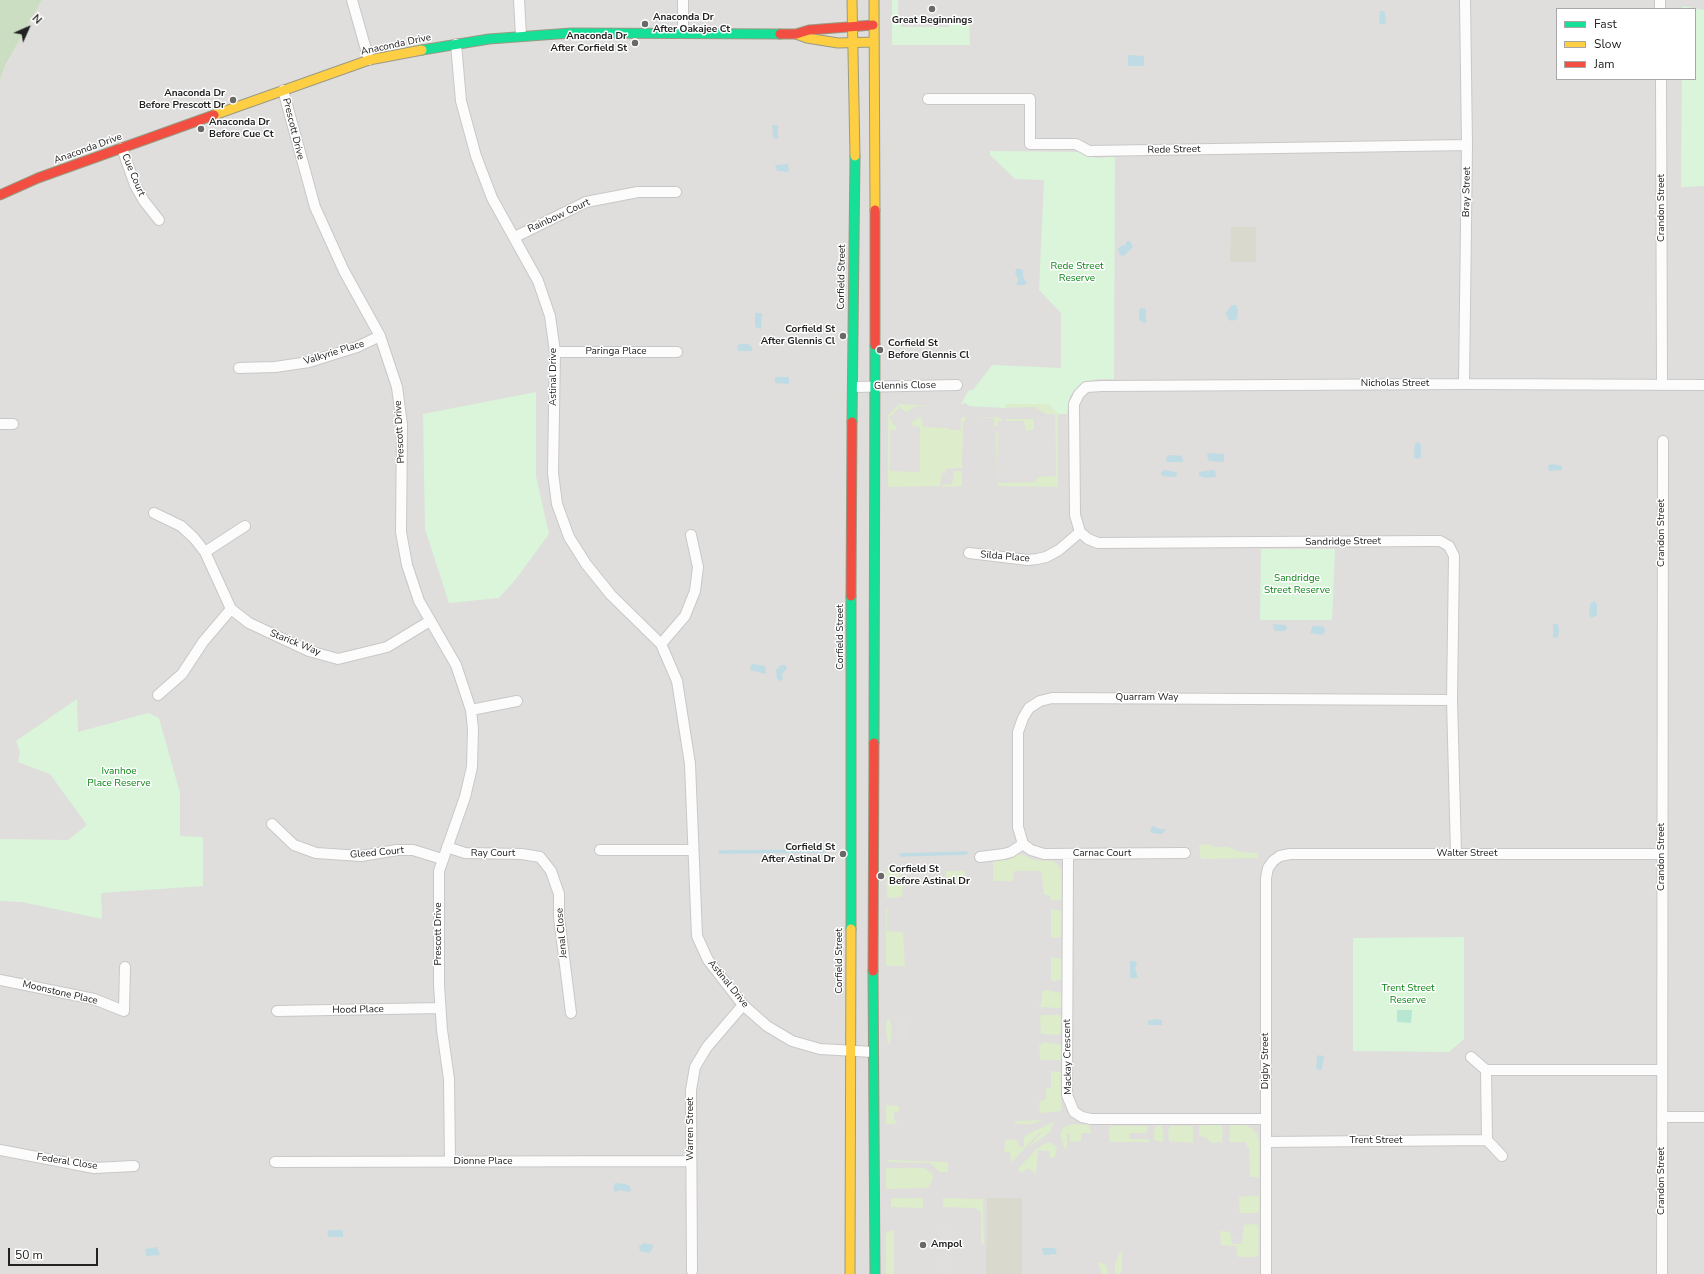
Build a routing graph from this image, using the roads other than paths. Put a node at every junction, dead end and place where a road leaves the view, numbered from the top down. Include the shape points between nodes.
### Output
1 (352, 0) edge
2 (519, 0) edge
3 (683, 0) edge
4 (852, 0) edge
5 (874, 0) edge
6 (1465, 0) edge
7 (873, 25) junction
8 (854, 26) junction
9 (683, 33) junction
10 (796, 34) junction
11 (521, 36) junction
12 (854, 42) junction
13 (874, 42) junction
14 (456, 44) junction
15 (369, 60) junction
16 (1661, 80) edge
17 (283, 90) junction
18 (928, 99) dead end
19 (1467, 145) junction
20 (122, 148) junction
21 (676, 192) dead end
22 (0, 195) edge
23 (159, 220) dead end
24 (515, 237) junction
25 (380, 336) junction
26 (556, 352) junction
27 (677, 352) dead end
28 (239, 368) dead end
29 (1464, 384) junction
30 (957, 385) dead end
31 (1662, 385) junction
32 (1704, 385) edge
33 (853, 387) junction
34 (875, 387) junction
35 (0, 424) edge
36 (13, 424) dead end
37 (1662, 441) dead end
38 (154, 513) dead end
39 (245, 526) dead end
40 (1080, 532) junction
41 (691, 535) dead end
42 (205, 552) junction
43 (969, 553) dead end
44 (231, 609) junction
45 (430, 621) junction
46 (661, 644) junction
47 (158, 695) dead end
48 (1452, 700) junction
49 (517, 701) dead end
50 (471, 710) junction
51 (272, 824) dead end
52 (1022, 844) junction
53 (446, 847) junction
54 (600, 850) dead end
55 (692, 850) junction
56 (1185, 853) dead end
57 (1456, 853) junction
58 (1068, 854) junction
59 (1662, 854) junction
60 (540, 857) joint
61 (980, 857) dead end
62 (442, 858) junction
63 (1273, 861) joint
64 (125, 967) dead end
65 (0, 980) edge
66 (743, 1005) junction
67 (440, 1008) junction
68 (277, 1011) dead end
69 (570, 1013) dead end
70 (851, 1052) junction
71 (873, 1052) junction
72 (1472, 1057) dead end
73 (1486, 1070) junction
74 (1662, 1070) junction
75 (1662, 1117) junction
76 (1704, 1117) edge
77 (1266, 1119) junction
78 (1486, 1140) junction
79 (1266, 1142) junction
80 (0, 1150) edge
81 (1502, 1156) dead end
82 (691, 1161) junction
83 (275, 1162) dead end
84 (450, 1162) junction
85 (134, 1166) dead end
86 (1265, 1263) junction
87 (692, 1271) dead end
88 (850, 1274) edge
89 (875, 1274) edge
90 (1262, 1274) edge
91 (1266, 1274) edge
92 (1662, 1274) edge

1 - 15 street
2 - 11 street
3 - 9 street
4 - 8 main road, Corfield Street
5 - 7 main road
6 - 19 street, Bray Street
7 - 8 main road, Anaconda Drive
7 - 13 main road
8 - 10 main road, Anaconda Drive via 809,30
8 - 12 main road, Corfield Street
9 - 10 main road, Anaconda Drive
9 - 11 main road, Anaconda Drive via 571,33
10 - 12 main road, Anaconda Drive via 838,43
11 - 14 main road, Anaconda Drive
12 - 13 main road, Anaconda Drive
12 - 33 main road, Corfield Street
13 - 34 main road
14 - 15 main road, Anaconda Drive
14 - 24 street, Astinal Drive via 461,101 476,156 492,198
15 - 17 main road, Anaconda Drive
16 - 31 street, Crandon Street
17 - 20 main road, Anaconda Drive
17 - 25 street, Prescott Drive via 315,207 344,271
18 - 19 street, Rede Street via 1030,99 1030,144 1076,144 1089,152
19 - 29 street, Bray Street
20 - 22 main road, Anaconda Drive via 38,178
20 - 23 street, Cue Court via 135,185
21 - 24 street, Rainbow Court via 638,192 586,202
24 - 26 street, Astinal Drive via 538,281 550,316
25 - 28 street, Valkyrie Place via 357,347 309,362 275,367
25 - 45 street, Prescott Drive via 397,387 402,425 403,545 419,601
26 - 27 street, Paringa Place
26 - 46 street, Astinal Drive via 553,473 557,504 569,537 586,564 611,595
29 - 31 street, Nicholas Street
29 - 40 street, Nicholas Street via 1086,387 1074,404 1075,515
30 - 34 street, Glennis Close
31 - 32 street, Nicholas Street
33 - 34 street, Glennis Close
33 - 70 main road, Corfield Street
34 - 71 main road
35 - 36 street
37 - 59 street, Crandon Street
38 - 42 street, Starick Way via 180,526
39 - 42 street
40 - 43 street, Silda Place via 1059,550 1037,559
40 - 48 street, Sandridge Street via 1093,541 1108,544 1428,541 1445,543 1454,556
41 - 46 street via 698,568 695,591 685,616
42 - 44 street, Starick Way
44 - 45 street, Starick Way via 249,623 309,651 338,659 387,646
44 - 47 street via 202,642 182,674
45 - 50 street, Prescott Drive via 456,665
46 - 55 street, Astinal Drive via 677,681 690,764
48 - 52 street, Quarram Way via 1052,698 1040,701 1029,708 1018,732 1018,827
48 - 57 street, Sandridge Street
49 - 50 street
50 - 53 street, Prescott Drive via 472,767 465,797
51 - 62 street, Gleed Court via 294,845 316,853 361,856 413,850
52 - 58 street, Carnac Court via 1044,854
52 - 61 street via 1011,852
53 - 60 street, Ray Court via 474,854 522,854
53 - 62 street, Prescott Drive
54 - 55 street
55 - 66 street, Astinal Drive via 697,936 708,960
56 - 58 street, Carnac Court
57 - 59 street, Walter Street
57 - 63 street, Walter Street via 1290,854
58 - 77 street, Mackay Crescent via 1067,1095 1074,1112 1092,1119
59 - 74 street, Crandon Street
60 - 69 street, Jenal Close via 551,871 559,894 559,917
62 - 67 street, Prescott Drive via 439,885
63 - 77 street, Digby Street via 1266,878
64 - 65 street, Moonstone Place via 124,1011 94,999
66 - 70 street, Astinal Drive via 767,1026 792,1041 820,1049
66 - 82 street, Warren Street via 707,1047 695,1067 691,1090
67 - 68 street, Hood Place
67 - 84 street, Prescott Drive via 450,1087
70 - 71 street, Astinal Drive
70 - 88 main road, Corfield Street
71 - 89 main road
72 - 73 street
73 - 74 street
73 - 78 street
74 - 75 street, Crandon Street
75 - 76 street
75 - 92 street, Crandon Street
77 - 79 street, Digby Street
78 - 79 street, Trent Street
78 - 81 street
79 - 86 street, Digby Street
80 - 85 street, Federal Close via 94,1168
82 - 84 street, Dionne Place
82 - 87 street, Warren Street
83 - 84 street, Dionne Place
86 - 90 street, Digby Street
86 - 91 street, Digby Street

